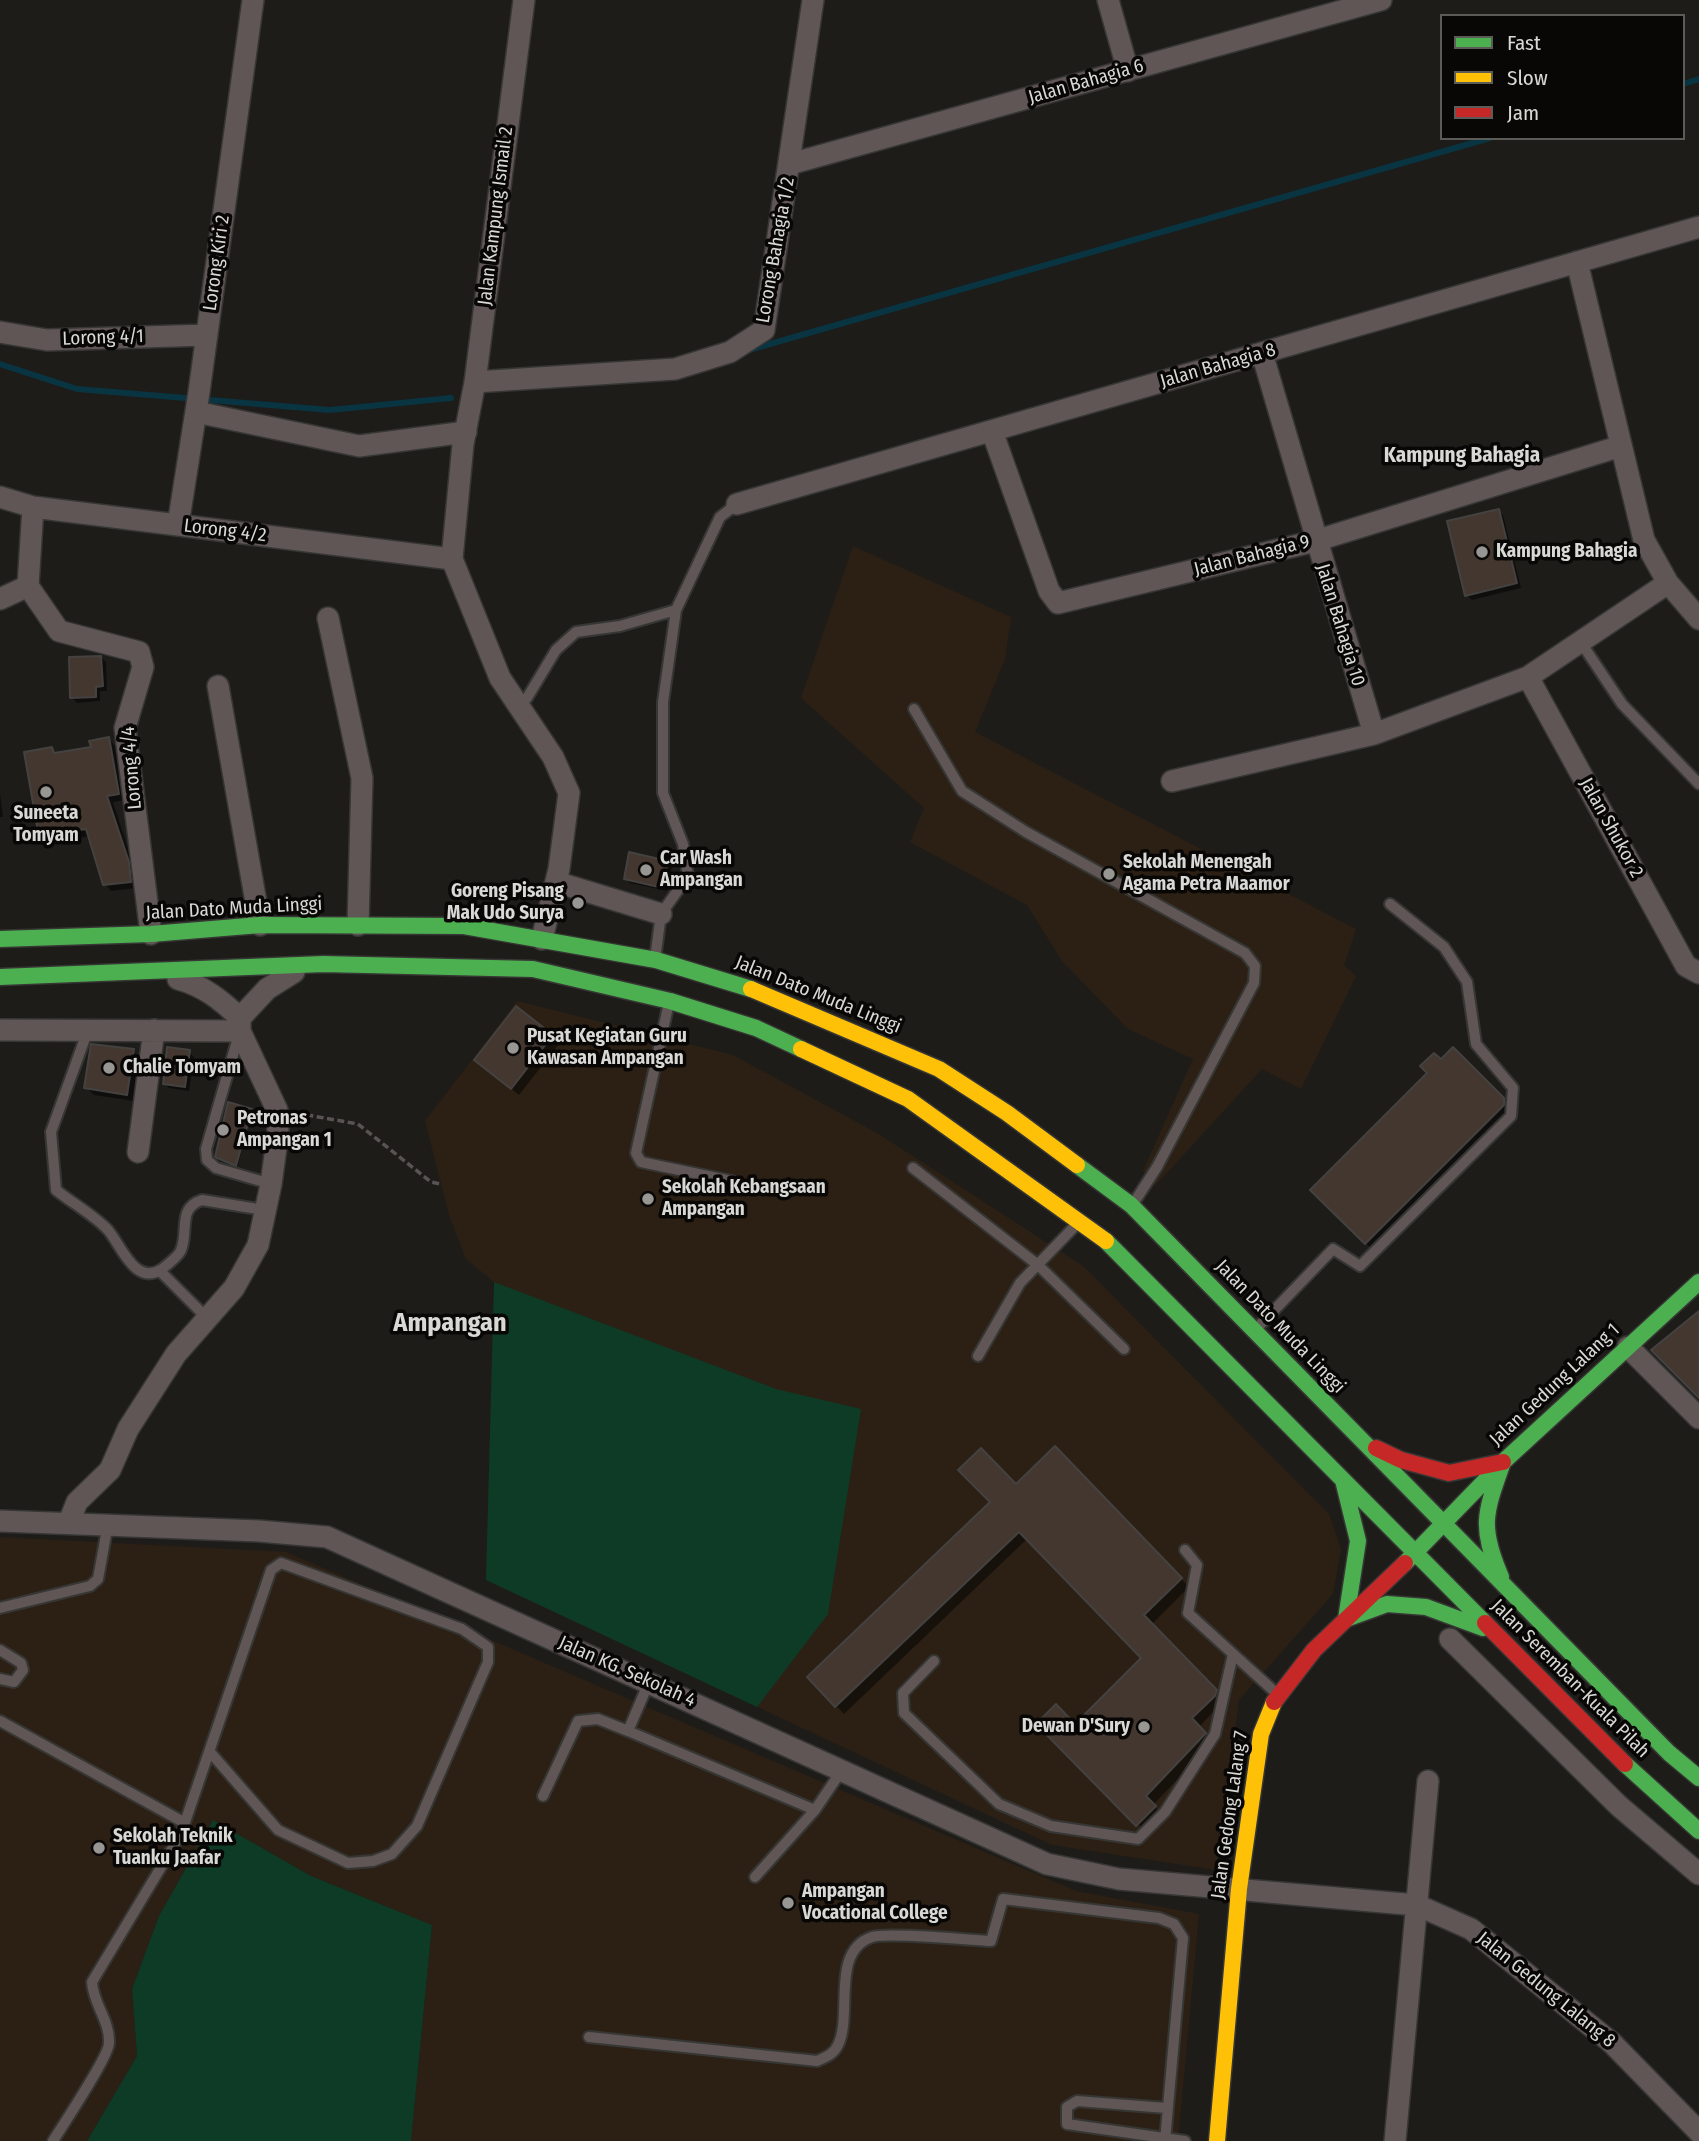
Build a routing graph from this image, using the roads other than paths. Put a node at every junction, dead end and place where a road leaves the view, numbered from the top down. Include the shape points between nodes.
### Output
1 (253, 0) edge
2 (524, 0) edge
3 (813, 0) edge
4 (1108, 0) edge
5 (1381, 0) edge
6 (1128, 71) junction
7 (790, 164) junction
8 (1699, 227) edge
9 (1577, 262) junction
10 (0, 332) edge
11 (207, 335) junction
12 (1262, 353) junction
13 (475, 382) junction
14 (198, 402) junction
15 (992, 430) junction
16 (466, 432) junction
17 (1621, 446) junction
18 (0, 497) edge
19 (737, 504) joint
20 (33, 507) junction
21 (178, 525) junction
22 (1315, 541) junction
23 (452, 559) junction
24 (1668, 583) junction
25 (28, 586) junction
26 (0, 599) edge
27 (676, 610) junction
28 (328, 618) dead end
29 (1699, 619) edge
30 (1582, 644) junction
31 (1528, 677) junction
32 (218, 686) dead end
33 (516, 704) junction
34 (914, 709) dead end
35 (1374, 734) junction
36 (1172, 781) dead end
37 (1699, 784) edge
38 (556, 882) junction
39 (1390, 904) dead end
40 (661, 914) junction
41 (260, 925) junction
42 (358, 925) junction
43 (151, 934) junction
44 (0, 939) edge
45 (542, 939) junction
46 (656, 960) junction
47 (323, 964) junction
48 (152, 972) junction
49 (1699, 973) edge
50 (0, 977) edge
51 (670, 1000) junction
52 (240, 1024) junction
53 (0, 1030) edge
54 (88, 1030) junction
55 (153, 1030) junction
56 (138, 1152) dead end
57 (913, 1168) dead end
58 (732, 1181) dead end
59 (271, 1184) junction
60 (1131, 1205) junction
61 (264, 1210) junction
62 (1080, 1221) junction
63 (1038, 1265) junction
64 (160, 1271) junction
65 (1699, 1282) edge
66 (209, 1320) junction
67 (1254, 1331) junction
68 (1628, 1346) junction
69 (1124, 1349) dead end
70 (978, 1356) dead end
71 (1699, 1418) edge
72 (1362, 1441) junction
73 (1503, 1462) junction
74 (1343, 1480) junction
75 (0, 1521) edge
76 (69, 1522) junction
77 (108, 1524) junction
78 (1445, 1525) junction
79 (1185, 1550) dead end
80 (1415, 1553) junction
81 (1507, 1588) junction
82 (0, 1608) edge
83 (1346, 1619) junction
84 (1493, 1632) junction
85 (1450, 1639) dead end
86 (0, 1650) edge
87 (1233, 1654) junction
88 (934, 1661) dead end
89 (0, 1679) edge
90 (650, 1682) junction
91 (1277, 1694) junction
92 (0, 1721) edge
93 (628, 1731) junction
94 (210, 1752) junction
95 (842, 1770) junction
96 (1699, 1778) edge
97 (1429, 1781) dead end
98 (543, 1796) dead end
99 (816, 1810) junction
100 (185, 1823) junction
101 (1699, 1831) edge
102 (1699, 1874) edge
103 (755, 1877) dead end
104 (1240, 1889) junction
105 (1417, 1905) junction
106 (589, 2037) dead end
107 (1166, 2108) junction
108 (1699, 2132) edge
109 (1165, 2140) edge
110 (53, 2141) edge
111 (1185, 2141) edge
112 (1217, 2141) edge
113 (1395, 2141) edge

1 - 11 street, Lorong Kiri 2
2 - 13 street, Jalan Kampung Ismail 2
3 - 7 street, Lorong Bahagia 1/2
4 - 6 street
5 - 6 street, Jalan Bahagia 6
6 - 7 street, Jalan Bahagia 6
7 - 13 street, Lorong Bahagia 1/2 via 764,330 730,352 675,369
8 - 9 street, Jalan Bahagia 8
9 - 12 street, Jalan Bahagia 8
9 - 17 street
10 - 11 street, Lorong 4/1 via 47,340
11 - 14 street, Lorong Kiri 2
12 - 15 street, Jalan Bahagia 8
12 - 22 street, Jalan Bahagia 10
13 - 16 street, Jalan Kampung Ismail 2
14 - 16 street via 359,446
14 - 21 street, Lorong Kiri 2
15 - 19 street, Jalan Bahagia 8
15 - 22 street, Jalan Bahagia 9 via 1049,591 1058,603
16 - 23 street, Jalan Kampung Ismail 2
17 - 22 street, Jalan Bahagia 9
17 - 24 street via 1644,540
18 - 20 street, Lorong 4/2
19 - 27 lane via 720,517
20 - 21 street, Lorong 4/2
20 - 25 street
21 - 23 street, Lorong 4/2
22 - 35 street, Jalan Bahagia 10
23 - 33 street via 500,678
24 - 29 street
24 - 30 street
25 - 26 street
25 - 43 street, Lorong 4/4 via 59,631 139,652 143,667 125,728
27 - 33 lane via 620,626 576,632 556,650 527,698
27 - 40 lane via 663,702 663,793 683,844 688,876
28 - 42 street via 362,778
30 - 31 street
30 - 37 lane via 1622,704
31 - 35 street
31 - 49 street, Jalan Shukor 2 via 1686,966
32 - 41 street
33 - 38 street via 553,757 569,793
34 - 60 lane via 962,791 1026,832 1245,953 1255,966 1254,984 1157,1167
35 - 36 street
38 - 40 street
38 - 45 street
39 - 67 lane via 1444,947 1467,982 1476,1044 1513,1088 1511,1116 1360,1266 1333,1248
40 - 46 lane
41 - 42 main road, Jalan Dato Muda Linggi
41 - 43 main road, Jalan Dato Muda Linggi
42 - 45 main road, Jalan Dato Muda Linggi via 464,926
43 - 44 main road, Jalan Dato Muda Linggi
45 - 46 main road, Jalan Dato Muda Linggi
46 - 60 main road, Jalan Dato Muda Linggi via 765,993 939,1069
47 - 48 main road
47 - 51 main road via 533,969
47 - 52 street via 286,975 267,989
48 - 50 main road
48 - 52 street via 196,984 220,999
51 - 58 lane via 636,1153 641,1162
51 - 62 main road via 756,1028 908,1099
52 - 55 street
52 - 59 street via 277,1110
52 - 59 lane via 206,1149 207,1160 216,1168
53 - 54 street
54 - 55 street
54 - 64 lane via 51,1132 56,1191 107,1229 130,1264 143,1272
55 - 56 street
57 - 63 lane
59 - 61 street
60 - 67 main road, Jalan Dato Muda Linggi
61 - 64 lane via 194,1202 187,1211 181,1251
61 - 66 street via 258,1245
62 - 63 lane
62 - 74 main road via 1108,1242
63 - 69 lane
63 - 70 lane via 1020,1283
64 - 66 lane
65 - 68 main road, Jalan Gedung Lalang 1
66 - 76 street via 176,1354 128,1429 110,1471 77,1502
67 - 72 main road, Jalan Dato Muda Linggi
68 - 71 street
68 - 73 main road, Jalan Gedung Lalang 1
72 - 73 main road via 1401,1460 1449,1473
72 - 78 main road, Jalan Dato Muda Linggi
73 - 78 main road, Jalan Gedung Lalang 1
73 - 81 main road via 1487,1507 1487,1545
74 - 80 main road
74 - 83 main road via 1358,1541
75 - 76 street, Jalan KG. Sekolah 4
76 - 77 street, Jalan KG. Sekolah 4
77 - 82 lane via 98,1579 90,1586
77 - 90 street, Jalan KG. Sekolah 4 via 327,1537
78 - 80 main road, Jalan Gedung Lalang 1
78 - 81 main road, Jalan Seremban-Kuala Pilah
79 - 87 lane via 1197,1565 1188,1613
80 - 83 main road, Jalan Gedong Lalang 7
80 - 84 main road, Jalan Seremban-Kuala Pilah
81 - 96 main road, Jalan Seremban-Kuala Pilah
83 - 84 main road via 1387,1604 1426,1607
83 - 91 main road, Jalan Gedong Lalang 7
84 - 101 main road, Jalan Seremban-Kuala Pilah via 1639,1779
85 - 102 street via 1619,1805
86 - 89 lane via 21,1663 23,1670 14,1682
87 - 88 lane via 1215,1734 1165,1812 1138,1839 1051,1826 999,1804 904,1713 903,1693
87 - 91 lane
90 - 93 lane
90 - 95 street, Jalan KG. Sekolah 4
91 - 104 main road, Jalan Gedong Lalang 7 via 1261,1734
92 - 100 lane
93 - 98 lane via 598,1719 578,1721
93 - 99 lane
94 - 94 lane via 271,1570 281,1563 462,1629 488,1647 488,1662 417,1826 393,1854 348,1863 278,1830
94 - 100 lane
95 - 99 lane
95 - 104 street, Jalan KG. Sekolah 4 via 1048,1864 1119,1879
97 - 105 street
99 - 103 lane
100 - 110 lane via 92,1982 92,1997 106,2020 110,2046
104 - 105 street, Jalan Gedung Lalang 8
104 - 112 main road, Jalan Gedong Lalang 7
105 - 108 street, Jalan Gedung Lalang 8 via 1471,1929 1612,2043
105 - 113 street
106 - 107 lane via 817,2061 831,2055 839,2044 848,1965 856,1947 873,1936 991,1941 1003,1899 1159,1918 1174,1924 1184,1938
107 - 109 lane
107 - 109 lane via 1077,2101 1067,2107 1067,2124
109 - 111 lane

